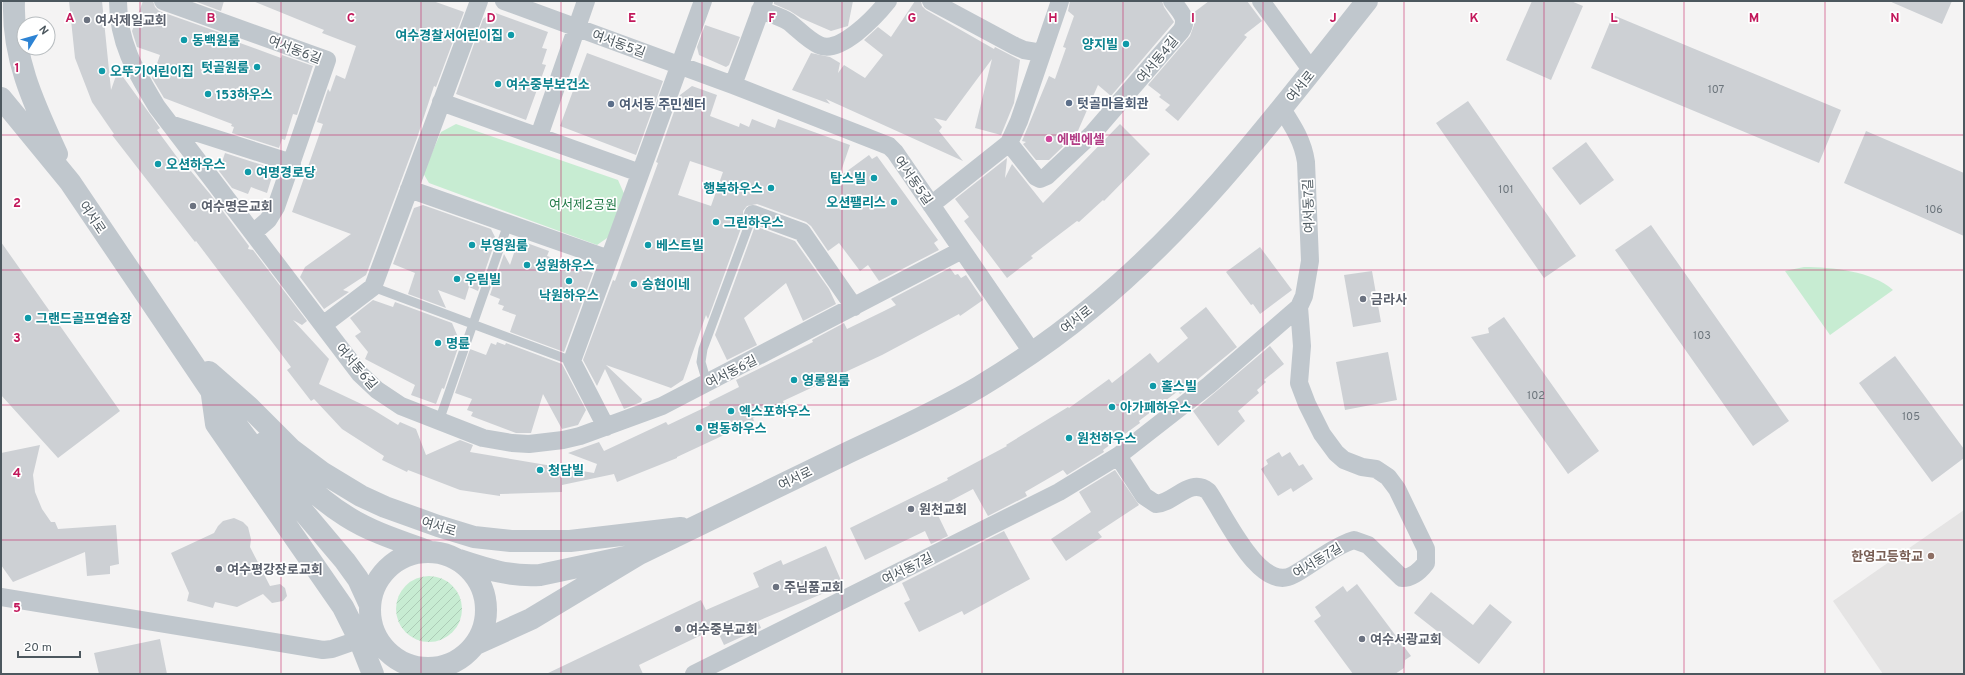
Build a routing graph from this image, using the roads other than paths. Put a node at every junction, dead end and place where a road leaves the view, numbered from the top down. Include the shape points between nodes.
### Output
1 (14, 1) edge
2 (118, 1) edge
3 (163, 1) edge
4 (479, 1) edge
5 (504, 1) edge
6 (586, 1) edge
7 (703, 1) edge
8 (888, 1) edge
9 (931, 1) edge
10 (1060, 1) edge
11 (1172, 1) edge
12 (1261, 1) edge
13 (1367, 1) edge
14 (762, 6) edge
15 (576, 27) junction
16 (1042, 53) junction
17 (679, 65) junction
18 (1312, 71) junction
19 (733, 85) junction
20 (1, 98) edge
21 (441, 102) junction
22 (1282, 109) junction
23 (170, 124) junction
24 (539, 136) junction
25 (1010, 143) junction
26 (292, 163) junction
27 (640, 173) junction
28 (70, 182) junction
29 (409, 189) junction
30 (931, 205) junction
31 (753, 214) joint
32 (508, 224) junction
33 (253, 233) junction
34 (962, 250) junction
35 (609, 259) junction
36 (373, 287) junction
37 (854, 307) junction
38 (1299, 307) junction
39 (474, 324) junction
40 (323, 325) junction
41 (1032, 352) junction
42 (572, 361) junction
43 (707, 383) junction
44 (217, 388) junction
45 (439, 421) junction
46 (606, 427) junction
47 (1118, 456) junction
48 (698, 526) junction
49 (429, 551) junction
50 (639, 554) junction
51 (459, 560) junction
52 (1, 597) edge
53 (369, 602) junction
54 (367, 637) junction
55 (476, 644) junction
56 (392, 664) edge
57 (449, 669) edge
58 (374, 674) edge
59 (694, 674) edge

1 - 28 street via 16,34 25,81
2 - 23 street, 여서동6길 via 120,30 131,62
3 - 26 street, 여서동6길 via 327,60
4 - 21 street
5 - 15 street, 여서동5길
6 - 15 street
7 - 17 street
8 - 14 street via 859,31 838,45 828,47 813,42
9 - 16 street via 1015,46
10 - 16 street
11 - 25 street, 여서동4길 via 1184,19 1185,24 1181,31 1093,133 1047,176 1040,179 1036,177
12 - 18 street
13 - 18 street, 여서로
14 - 19 street
15 - 17 street, 여서동5길
15 - 24 street
16 - 25 street
17 - 19 street, 여서동5길
17 - 27 street
18 - 22 street, 여서로
19 - 30 street, 여서동5길 via 888,146 895,152
20 - 28 street, 여서로
21 - 24 street
21 - 29 street
22 - 38 street, 여서동7길 via 1300,138 1306,162 1310,261 1307,285
22 - 41 street, 여서로 via 1165,243 1089,310
23 - 26 street
23 - 33 street, 여서동6길
24 - 27 street
25 - 30 street
26 - 33 street, 여서동6길 via 276,208 268,220
27 - 35 street
28 - 44 street, 여서로 via 178,342
29 - 32 street
29 - 36 street
30 - 34 street, 여서동5길
31 - 37 street via 802,232
31 - 43 lane via 703,349 701,362
32 - 35 street
32 - 39 lane
33 - 40 street, 여서동6길
34 - 37 street, 여서동6길
34 - 41 street, 여서동5길
35 - 42 street
36 - 39 lane
36 - 40 street
37 - 43 street, 여서동6길
38 - 47 street, 여서동7길 via 1209,385
38 - 47 street, 여서동7길 via 1302,346 1300,383 1307,404 1322,434 1336,453 1344,460 1376,470 1388,477 1397,489 1426,549 1426,563 1417,573 1402,578 1368,545 1354,540 1292,576 1280,578 1262,568 1242,547 1208,491 1198,486 1156,504 1144,496
39 - 42 lane
39 - 45 lane
40 - 45 street, 여서동6길 via 368,383 394,402
41 - 48 street, 여서로 via 977,388
42 - 46 street
43 - 46 street, 여서동6길 via 662,406
44 - 48 street, 여서로 via 249,407 291,449 323,473 385,507 474,537 511,541 570,541
44 - 49 street, 여서로 via 301,481 345,516 361,525
44 - 53 street, 여서로 via 285,490 358,579
44 - 54 street via 216,424 343,608
45 - 46 street, 여서동6길 via 483,438 529,444 563,440
47 - 59 street, 여서동7길 via 1045,499
48 - 50 street, 여서로
49 - 51 street
49 - 53 street via 415,552 389,565 380,576
50 - 51 street, 여서로 via 526,576 495,572
50 - 55 street, 여서로 via 543,612
51 - 55 street via 471,570 485,598 483,630
52 - 54 street via 323,650
53 - 54 street
54 - 56 street
54 - 58 street
55 - 57 street
56 - 57 street via 403,662 419,668

